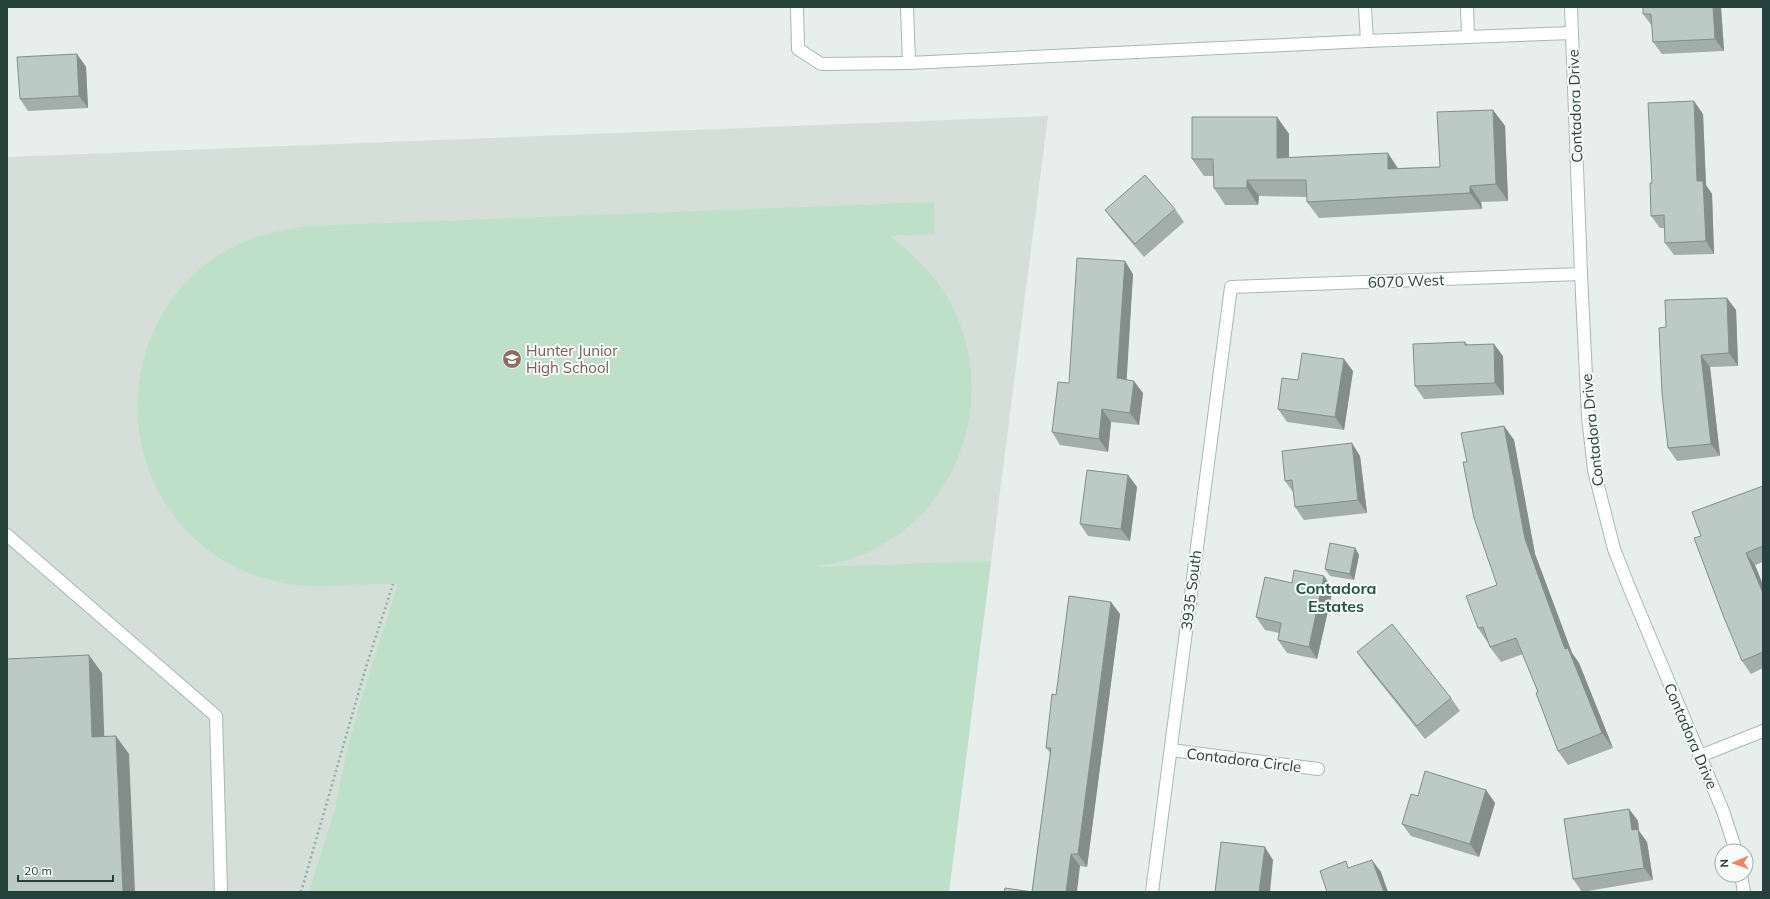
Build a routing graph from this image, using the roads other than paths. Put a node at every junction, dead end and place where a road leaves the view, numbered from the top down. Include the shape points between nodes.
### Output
1 (797, 7) edge
2 (907, 7) edge
3 (1365, 7) edge
4 (1467, 7) edge
5 (1571, 7) edge
6 (1572, 33) junction
7 (1468, 37) junction
8 (1367, 41) junction
9 (909, 63) junction
10 (1581, 274) junction
11 (1231, 287) joint
12 (7, 535) edge
13 (1763, 730) edge
14 (1171, 750) junction
15 (1700, 756) junction
16 (1318, 769) dead end
17 (1733, 843) edge
18 (221, 892) edge
19 (1152, 892) edge

1 - 9 street via 798,49 821,64
2 - 9 street
3 - 8 street
4 - 7 street
5 - 6 street, Contadora Drive
6 - 7 street
6 - 10 street, Contadora Drive
7 - 8 street
8 - 9 street
10 - 11 street, 6070 West
10 - 15 street, Contadora Drive via 1588,416 1594,470 1603,510 1614,549
11 - 14 street, 3935 South
12 - 18 street via 216,716
13 - 15 street
14 - 16 street, Contadora Circle
14 - 19 street, 3935 South
15 - 17 street, Contadora Drive

